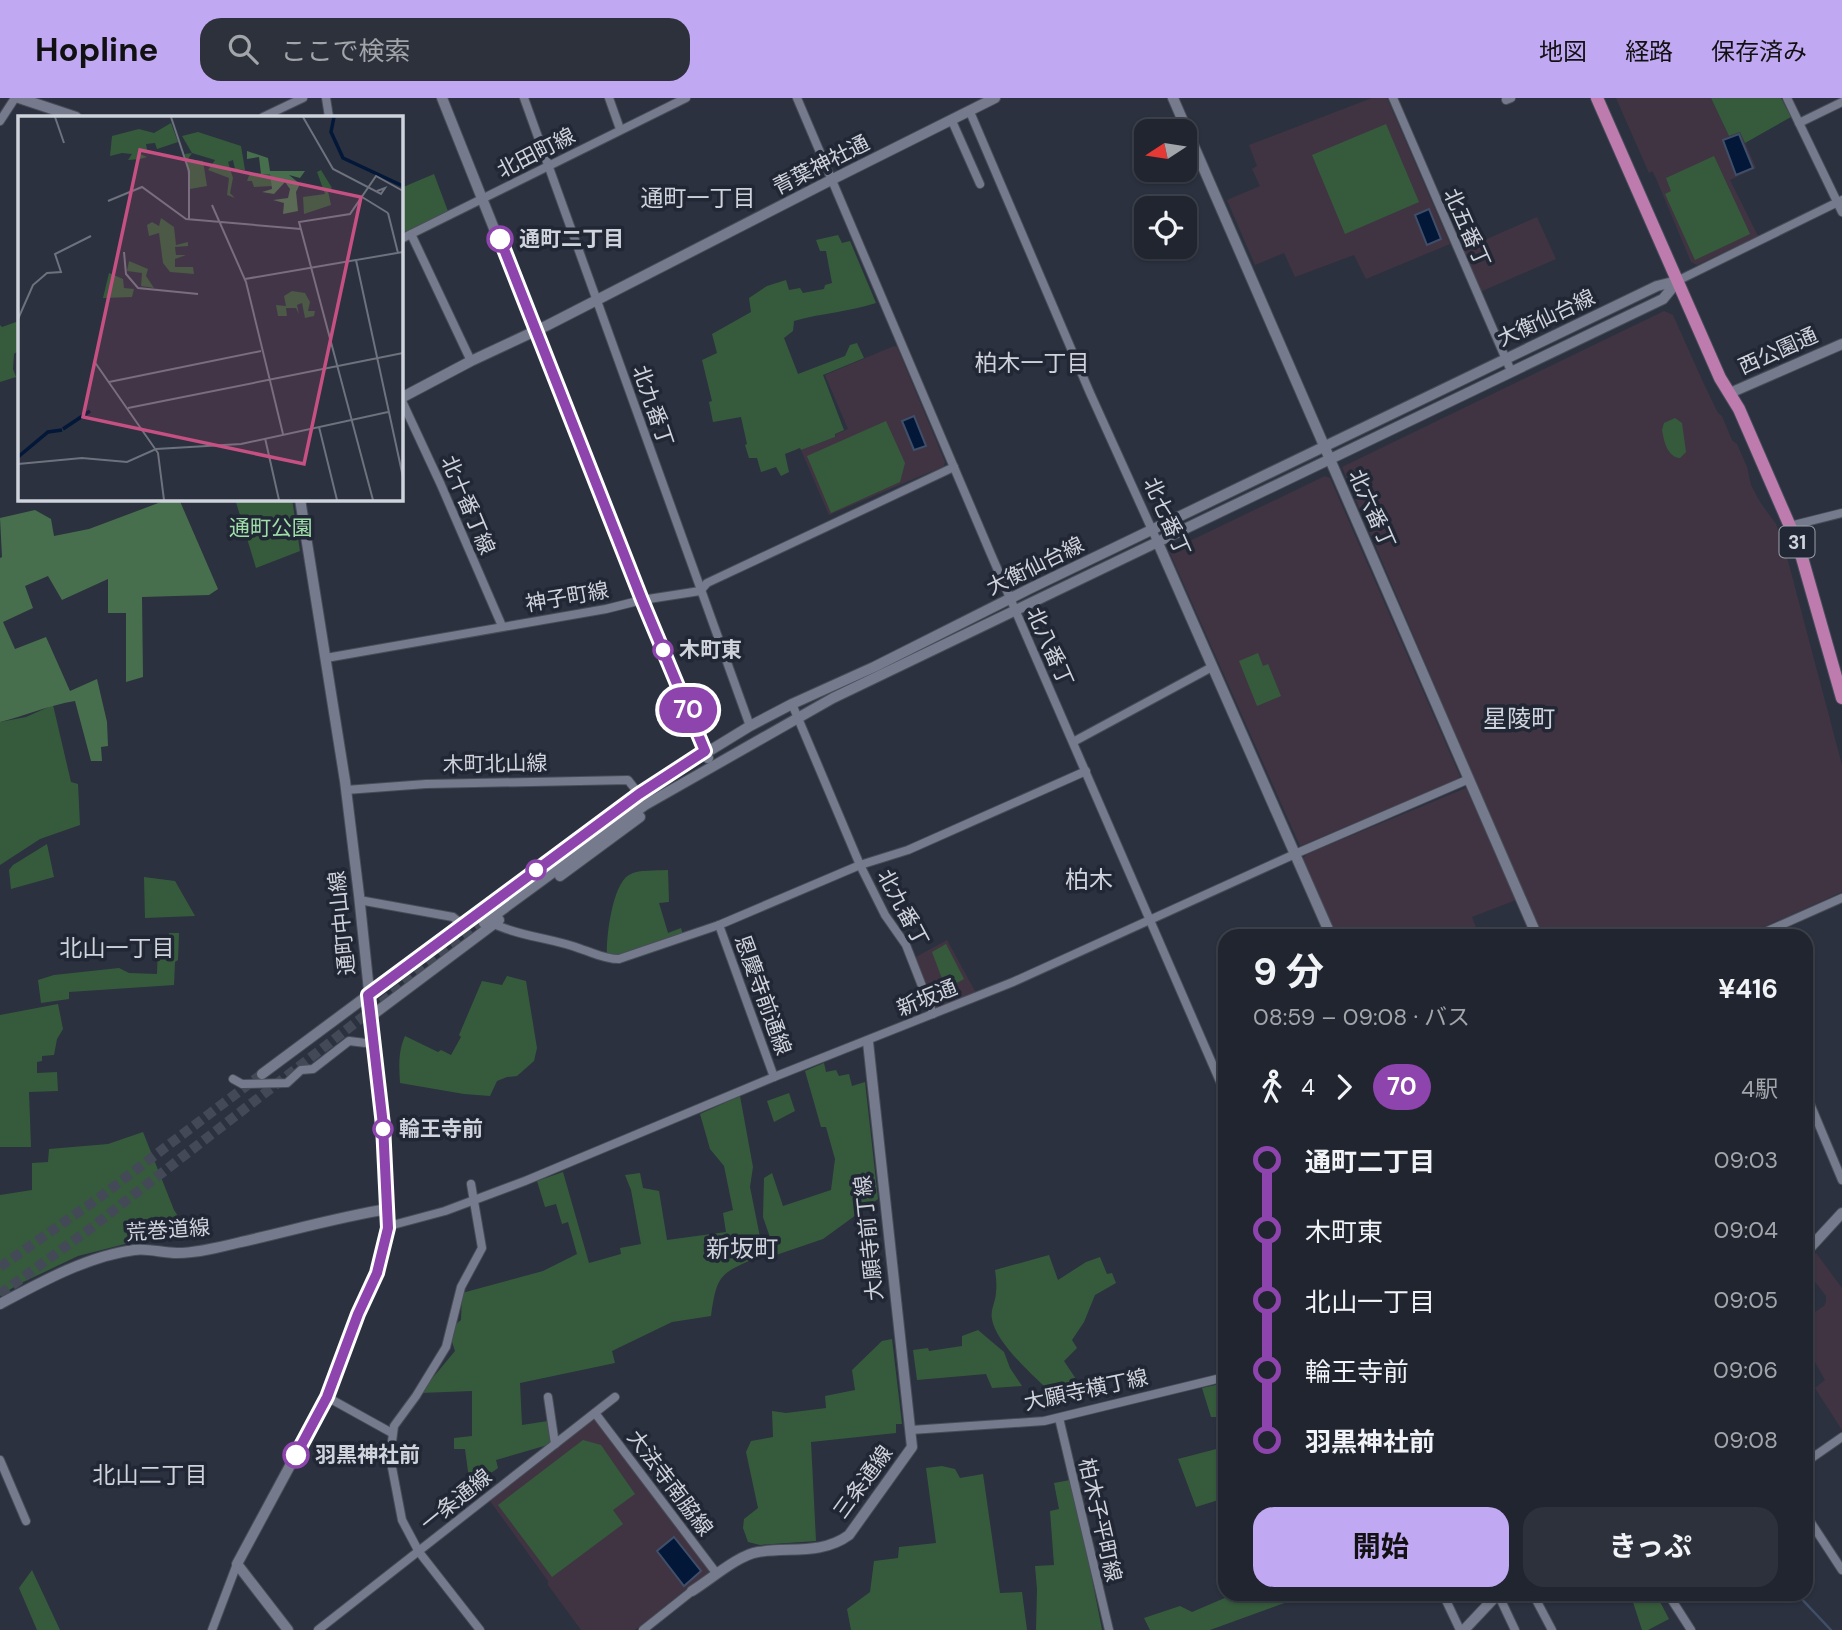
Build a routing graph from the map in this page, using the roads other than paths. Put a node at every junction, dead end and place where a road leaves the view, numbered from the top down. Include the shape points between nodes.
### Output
1 (17, 98) edge
2 (303, 98) edge
3 (326, 98) edge
4 (442, 98) edge
5 (524, 98) edge
6 (609, 98) edge
7 (686, 98) edge
8 (797, 98) edge
9 (995, 98) edge
10 (1173, 98) edge
11 (1393, 98) edge
12 (1597, 98) edge
13 (1787, 98) edge
14 (36, 100) edge
15 (1842, 102) edge
16 (970, 112) junction
17 (74, 116) edge
18 (265, 116) edge
19 (329, 116) edge
20 (0, 121) edge
21 (951, 121) junction
22 (1799, 123) junction
23 (620, 129) junction
24 (547, 167) junction
25 (831, 180) junction
26 (980, 184) dead end
27 (484, 199) junction
28 (1840, 201) edge
29 (1842, 212) edge
30 (411, 234) junction
31 (402, 238) edge
32 (1677, 281) junction
33 (597, 299) junction
34 (537, 331) junction
35 (1842, 344) edge
36 (1504, 358) junction
37 (471, 361) junction
38 (1511, 372) junction
39 (1730, 393) junction
40 (402, 397) edge
41 (402, 400) edge
42 (1324, 446) junction
43 (1330, 460) junction
44 (954, 467) junction
45 (300, 500) edge
46 (1842, 513) edge
47 (1790, 526) junction
48 (1152, 530) junction
49 (1158, 543) junction
50 (700, 591) junction
51 (1010, 599) junction
52 (642, 600) junction
53 (1016, 611) junction
54 (502, 625) junction
55 (326, 658) junction
56 (1212, 667) junction
57 (1842, 698) edge
58 (792, 704) junction
59 (799, 719) junction
60 (750, 726) junction
61 (1073, 742) junction
62 (705, 751) junction
63 (711, 766) junction
64 (1086, 771) junction
65 (1469, 779) junction
66 (346, 790) junction
67 (639, 794) junction
68 (1295, 854) junction
69 (860, 865) junction
70 (1842, 898) edge
71 (359, 900) junction
72 (1151, 920) junction
73 (489, 923) junction
74 (463, 925) junction
75 (719, 925) junction
76 (1328, 929) edge
77 (1534, 929) edge
78 (1772, 929) edge
79 (368, 995) junction
80 (933, 1014) junction
81 (371, 1016) junction
82 (868, 1042) junction
83 (374, 1044) junction
84 (262, 1074) tunnel mouth
85 (774, 1077) junction
86 (1218, 1077) edge
87 (233, 1079) dead end
88 (1813, 1111) edge
89 (1842, 1180) edge
90 (471, 1184) dead end
91 (475, 1199) junction
92 (388, 1209) junction
93 (1842, 1213) edge
94 (389, 1226) junction
95 (1813, 1244) edge
96 (0, 1304) edge
97 (1218, 1379) edge
98 (327, 1397) junction
99 (548, 1397) dead end
100 (615, 1397) dead end
101 (595, 1413) junction
102 (1059, 1418) junction
103 (911, 1430) junction
104 (392, 1433) junction
105 (1842, 1437) edge
106 (555, 1444) junction
107 (1813, 1457) edge
108 (0, 1460) edge
109 (26, 1521) dead end
110 (1813, 1526) edge
111 (419, 1552) junction
112 (237, 1564) junction
113 (1842, 1570) edge
114 (717, 1574) junction
115 (692, 1591) joint
116 (1446, 1601) edge
117 (1490, 1601) edge
118 (1501, 1601) edge
119 (1537, 1601) edge
120 (1672, 1601) edge
121 (1458, 1629) edge
122 (212, 1630) edge
123 (288, 1630) edge
124 (318, 1630) edge
125 (480, 1630) edge
126 (643, 1630) edge
127 (1109, 1630) edge
128 (1515, 1630) edge
129 (1552, 1630) edge
130 (1691, 1630) edge

1 - 14 street
1 - 20 street
2 - 18 street
3 - 19 street
4 - 27 street
5 - 24 street, 北九番丁
6 - 23 street
7 - 23 street, 北田町線
8 - 25 street, 北八番丁
9 - 16 street, 青葉神社通
10 - 42 street, 北六番丁
11 - 36 street, 北五番丁
12 - 32 main road, 31
13 - 22 street
14 - 17 street
15 - 22 street
16 - 21 street, 青葉神社通
16 - 48 street, 北七番丁
21 - 25 street, 青葉神社通
21 - 26 street
22 - 28 street
23 - 24 street, 北田町線
24 - 27 street, 北田町線
24 - 33 street, 北九番丁
25 - 33 street, 青葉神社通
25 - 44 street, 北八番丁
27 - 30 street, 北田町線
27 - 34 street
28 - 29 street
28 - 32 street
30 - 31 street, 北田町線
30 - 37 street
32 - 36 street, 大衡仙台線 via 1657,286
32 - 38 street, 大衡仙台線 via 1663,299
32 - 39 main road, 31
33 - 34 street, 青葉神社通
33 - 50 street, 北九番丁
34 - 37 street, 青葉神社通
34 - 52 street
35 - 39 street, 西公園通
36 - 38 street, 北五番丁
36 - 42 street, 大衡仙台線
37 - 40 street, 青葉神社通
38 - 43 street, 大衡仙台線
39 - 47 main road, 31
41 - 54 street, 北十番丁線
42 - 43 street, 北六番丁
42 - 48 street, 大衡仙台線
43 - 49 street, 大衡仙台線
43 - 65 street, 北六番丁
44 - 50 street, 神子町線 via 772,551 707,583
44 - 51 street, 北八番丁
45 - 55 street, 通町中山線
46 - 47 street
47 - 57 main road, 31 via 1806,565
48 - 49 street, 北七番丁
48 - 51 street, 大衡仙台線
49 - 53 street, 大衡仙台線
49 - 56 street, 北七番丁
50 - 52 street, 神子町線
50 - 60 street, 北九番丁
51 - 53 street, 北八番丁
51 - 58 street, 大衡仙台線
52 - 54 street, 神子町線
52 - 62 street
53 - 59 street, 大衡仙台線 via 833,698
53 - 61 street, 北八番丁
54 - 55 street, 神子町線
55 - 66 street, 通町中山線
56 - 61 street
56 - 68 street, 北七番丁
58 - 59 street, 北九番丁
58 - 60 street, 大衡仙台線
59 - 63 street, 大衡仙台線
59 - 69 street, 北九番丁
60 - 62 street, 大衡仙台線
61 - 64 street, 北八番丁
62 - 63 street
62 - 67 street, 大衡仙台線
63 - 73 street, 大衡仙台線
64 - 69 street via 908,850
64 - 72 street, 北八番丁
65 - 68 street, 新坂通
65 - 77 street, 北六番丁
66 - 67 street, 木町北山線 via 426,783 628,780
66 - 71 street, 通町中山線
67 - 74 street, 大衡仙台線
68 - 72 street, 新坂通
68 - 76 street, 北七番丁
69 - 75 street
69 - 80 street, 北九番丁 via 906,945
70 - 78 street
71 - 74 street via 453,917
71 - 79 street, 通町中山線
72 - 80 street, 新坂通
72 - 86 street, 北八番丁
73 - 75 street via 608,959
73 - 81 street, 大衡仙台線
74 - 79 street, 大衡仙台線
75 - 85 street, 恩慶寺前通線
79 - 81 street, 通町中山線
79 - 84 street, 大衡仙台線
80 - 82 street, 新坂通
81 - 83 street, 通町中山線
82 - 85 street, 新坂通
82 - 103 street, 大願寺前丁線
83 - 87 street via 349,1041 287,1083 242,1084
83 - 92 street, 通町中山線
85 - 91 street, 新坂通
88 - 89 street
90 - 91 street
91 - 94 street, 新坂通
91 - 104 street via 482,1248 461,1287 446,1347
92 - 94 street, 通町中山線
92 - 96 street, 荒巻道線 via 179,1253 149,1248 125,1252 68,1271
93 - 95 street
94 - 98 street, 通町中山線 via 377,1273
97 - 102 street, 大願寺横丁線
98 - 104 street
98 - 112 street, 通町中山線
99 - 106 street
100 - 101 street, 一条通線
101 - 106 street, 一条通線
101 - 114 street, 大法寺南脇線
102 - 103 street, 大願寺横丁線
102 - 127 street, 柏木子平町線
103 - 114 street, 三条通線 via 912,1447 849,1535 827,1547 757,1552
104 - 111 street via 390,1457 402,1520
105 - 107 street
106 - 111 street, 一条通線
108 - 109 street
110 - 113 street
111 - 124 street, 一条通線
111 - 125 street
112 - 122 street
112 - 123 street
114 - 115 street, 三条通線
115 - 126 street, 三条通線
116 - 121 street
117 - 121 street
118 - 128 street
119 - 129 street
120 - 130 street

